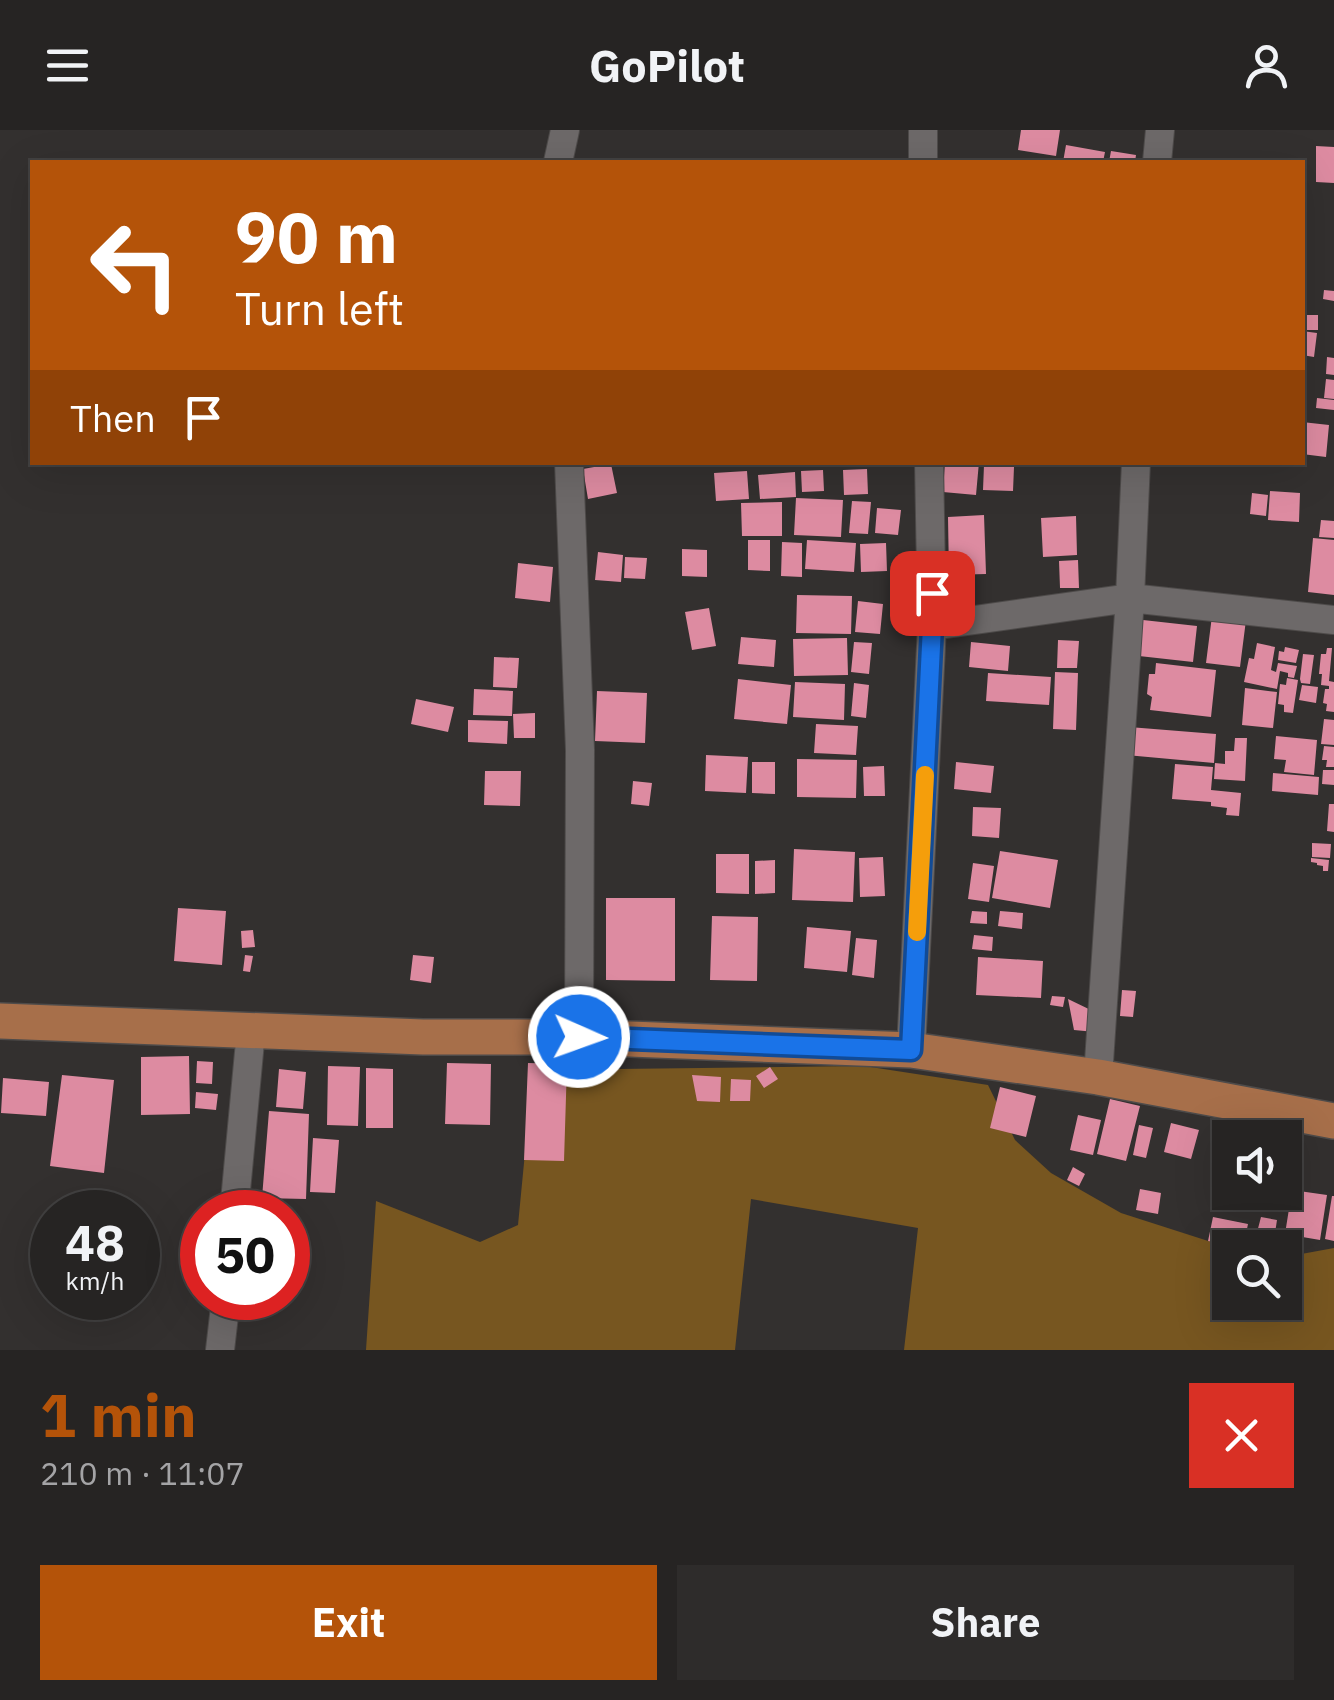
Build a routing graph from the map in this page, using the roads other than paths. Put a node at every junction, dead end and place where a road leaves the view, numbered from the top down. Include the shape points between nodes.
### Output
1 (565, 130) edge
2 (922, 130) edge
3 (1160, 130) edge
4 (558, 160) edge
5 (923, 160) edge
6 (1157, 160) edge
7 (569, 465) edge
8 (929, 465) edge
9 (1136, 465) edge
10 (1130, 598) junction
11 (1334, 620) edge
12 (932, 626) junction
13 (0, 1021) edge
14 (251, 1030) junction
15 (579, 1037) junction
16 (911, 1050) junction
17 (1098, 1077) junction
18 (1334, 1121) edge
19 (236, 1190) edge
20 (223, 1320) edge
21 (220, 1350) edge

1 - 4 street
2 - 5 street
3 - 6 street
7 - 15 street via 580,750
8 - 12 street
9 - 10 street
10 - 11 street
10 - 12 street
10 - 17 street
12 - 16 street
13 - 14 main road
14 - 15 main road
14 - 19 street
15 - 16 main road
16 - 17 main road
17 - 18 main road
20 - 21 street

